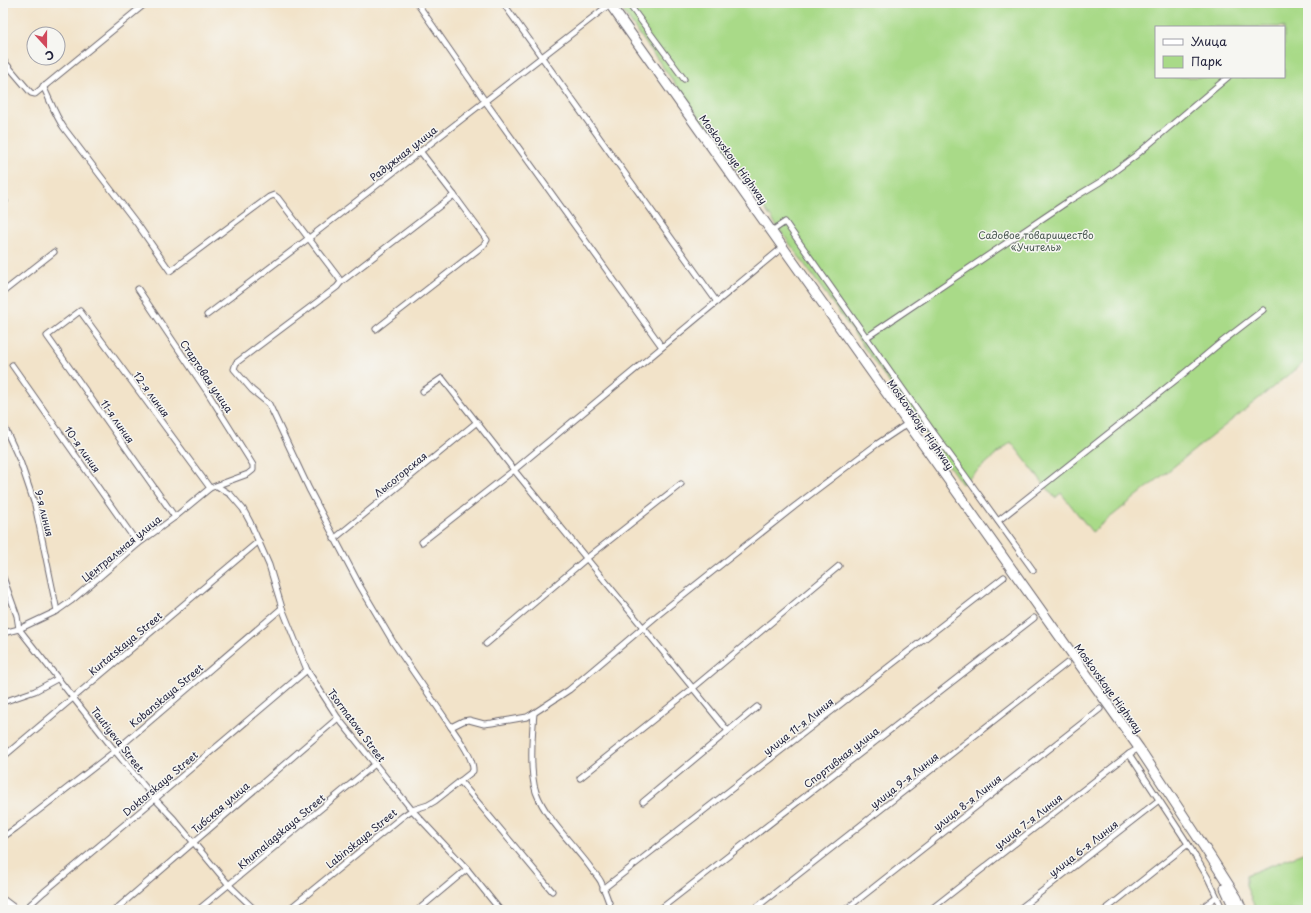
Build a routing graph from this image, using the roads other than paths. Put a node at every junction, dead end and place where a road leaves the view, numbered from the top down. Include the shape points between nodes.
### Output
1 (146, 3) edge
2 (417, 3) edge
3 (503, 3) edge
4 (628, 3) edge
5 (607, 4) edge
6 (541, 57) junction
7 (3, 60) edge
8 (1227, 78) edge
9 (684, 79) dead end
10 (43, 86) junction
11 (485, 101) junction
12 (420, 151) junction
13 (454, 195) junction
14 (772, 231) junction
15 (309, 238) junction
16 (783, 247) junction
17 (54, 252) dead end
18 (341, 282) junction
19 (138, 289) dead end
20 (3, 292) edge
21 (717, 302) junction
22 (1263, 310) dead end
23 (80, 311) joint
24 (207, 315) dead end
25 (376, 329) dead end
26 (867, 337) junction
27 (662, 347) junction
28 (12, 365) dead end
29 (423, 391) dead end
30 (477, 422) junction
31 (3, 424) edge
32 (907, 424) junction
33 (514, 470) junction
34 (248, 474) joint
35 (681, 484) dead end
36 (217, 486) junction
37 (210, 488) junction
38 (175, 517) junction
39 (998, 521) junction
40 (334, 539) junction
41 (259, 541) junction
42 (422, 542) dead end
43 (138, 544) junction
44 (587, 558) junction
45 (839, 566) dead end
46 (1033, 570) dead end
47 (3, 577) edge
48 (1004, 577) dead end
49 (282, 608) junction
50 (57, 610) junction
51 (1034, 618) dead end
52 (644, 627) junction
53 (19, 629) junction
54 (3, 633) edge
55 (486, 644) dead end
56 (1067, 663) dead end
57 (307, 670) junction
58 (57, 678) junction
59 (693, 688) junction
60 (74, 698) junction
61 (3, 702) edge
62 (757, 706) dead end
63 (1100, 709) dead end
64 (534, 713) junction
65 (338, 718) junction
66 (451, 727) junction
67 (728, 731) junction
68 (1139, 748) junction
69 (115, 751) junction
70 (1129, 754) junction
71 (3, 757) edge
72 (375, 764) junction
73 (580, 778) dead end
74 (460, 781) junction
75 (155, 799) junction
76 (1159, 800) junction
77 (643, 802) dead end
78 (412, 810) junction
79 (3, 837) edge
80 (194, 842) junction
81 (1188, 844) junction
82 (1212, 859) junction
83 (467, 869) junction
84 (229, 885) junction
85 (603, 889) junction
86 (552, 891) dead end
87 (1216, 897) junction
88 (3, 901) edge
89 (15, 910) edge
90 (24, 910) edge
91 (115, 910) edge
92 (198, 910) edge
93 (255, 910) edge
94 (288, 910) edge
95 (418, 910) edge
96 (500, 910) edge
97 (612, 910) edge
98 (659, 910) edge
99 (753, 910) edge
100 (845, 910) edge
101 (930, 910) edge
102 (1018, 910) edge
103 (1106, 910) edge
104 (1199, 910) edge
105 (1223, 910) edge
106 (1234, 910) edge
107 (1242, 910) edge

1 - 10 street
2 - 11 street
3 - 6 street
4 - 9 street
5 - 6 street, Радужная улица
5 - 14 highway, Moskovskoye Highway
6 - 11 street, Радужная улица
6 - 21 street
7 - 10 street via 31,94 35,94
8 - 26 street via 1135,156 1100,182
10 - 15 street via 64,128 170,271 274,195
11 - 12 street, Радужная улица
11 - 27 street
12 - 13 street
12 - 15 street, Радужная улица
13 - 18 street
13 - 25 street via 487,240 484,245
14 - 16 highway, Moskovskoye Highway
14 - 26 street via 785,222
15 - 18 street
15 - 24 street, Радужная улица
16 - 21 street
16 - 32 highway, Moskovskoye Highway
17 - 20 street
18 - 40 street via 236,363 234,369 252,390 269,404
19 - 34 street, Стартовая улица via 233,431 253,465 253,470
21 - 27 street
22 - 39 street
23 - 37 street, 12-я линия
23 - 38 street, 11-я линия via 47,336
26 - 39 street
27 - 33 street
28 - 43 street, 10-я линия
29 - 30 street via 442,378
30 - 33 street
30 - 40 street, Лысогорская
31 - 50 street, 9-я линия via 20,461 35,504
32 - 52 street via 795,506
32 - 68 highway, Moskovskoye Highway
33 - 42 street
33 - 44 street
34 - 36 street, Центральная улица
35 - 44 street
36 - 37 street, Центральная улица
36 - 41 street, Tsormatova Street via 231,495 243,510
37 - 38 street, Центральная улица
38 - 43 street, Центральная улица
39 - 46 street
40 - 66 street via 393,642
41 - 49 street, Tsormatova Street
41 - 60 street, Kurtatskaya Street
43 - 50 street, Центральная улица
44 - 52 street
44 - 55 street
45 - 59 street
47 - 53 street
48 - 85 street, улица 11-я Линия
49 - 57 street, Tsormatova Street
49 - 69 street, Kobanskaya Street
50 - 53 street, Центральная улица
51 - 98 street, Спортивная улица
52 - 59 street
52 - 64 street via 569,690
53 - 54 street, Центральная улица
53 - 58 street, Tautiyeva Street
56 - 99 street, улица 9-я Линия
57 - 65 street, Tsormatova Street
57 - 75 street, Doktorskaya Street
58 - 60 street, Tautiyeva Street
58 - 61 street via 34,691
59 - 67 street
59 - 73 street
60 - 69 street, Tautiyeva Street
60 - 71 street, Kurtatskaya Street
62 - 67 street
63 - 100 street, улица 8-я Линия
64 - 66 street via 527,717 492,724 463,721
64 - 85 street via 533,770 536,793 552,820 600,881
65 - 72 street, Tsormatova Street
65 - 80 street, Тибская улица
66 - 74 street, Labinskaya Street via 474,766 474,771
67 - 77 street
68 - 70 street, улица 7-я Линия
68 - 82 highway, Moskovskoye Highway
69 - 75 street, Tautiyeva Street
69 - 79 street, Kobanskaya Street
70 - 76 street
70 - 101 street, улица 7-я Линия
72 - 78 street, Tsormatova Street
72 - 84 street, Khumalagskaya Street
74 - 78 street, Labinskaya Street via 428,805
74 - 86 street
75 - 80 street, Tautiyeva Street
75 - 90 street, Doktorskaya Street
76 - 81 street
76 - 102 street, улица 6-я Линия
78 - 83 street, Tsormatova Street
78 - 94 street, Labinskaya Street
80 - 84 street, Tautiyeva Street
80 - 91 street, Тибская улица
81 - 87 street
81 - 103 street
82 - 106 highway
82 - 107 highway
83 - 95 street
83 - 96 street, Tsormatova Street
84 - 92 street, Khumalagskaya Street
84 - 93 street, Tautiyeva Street
85 - 97 street
87 - 104 street
87 - 105 street
88 - 89 main road

